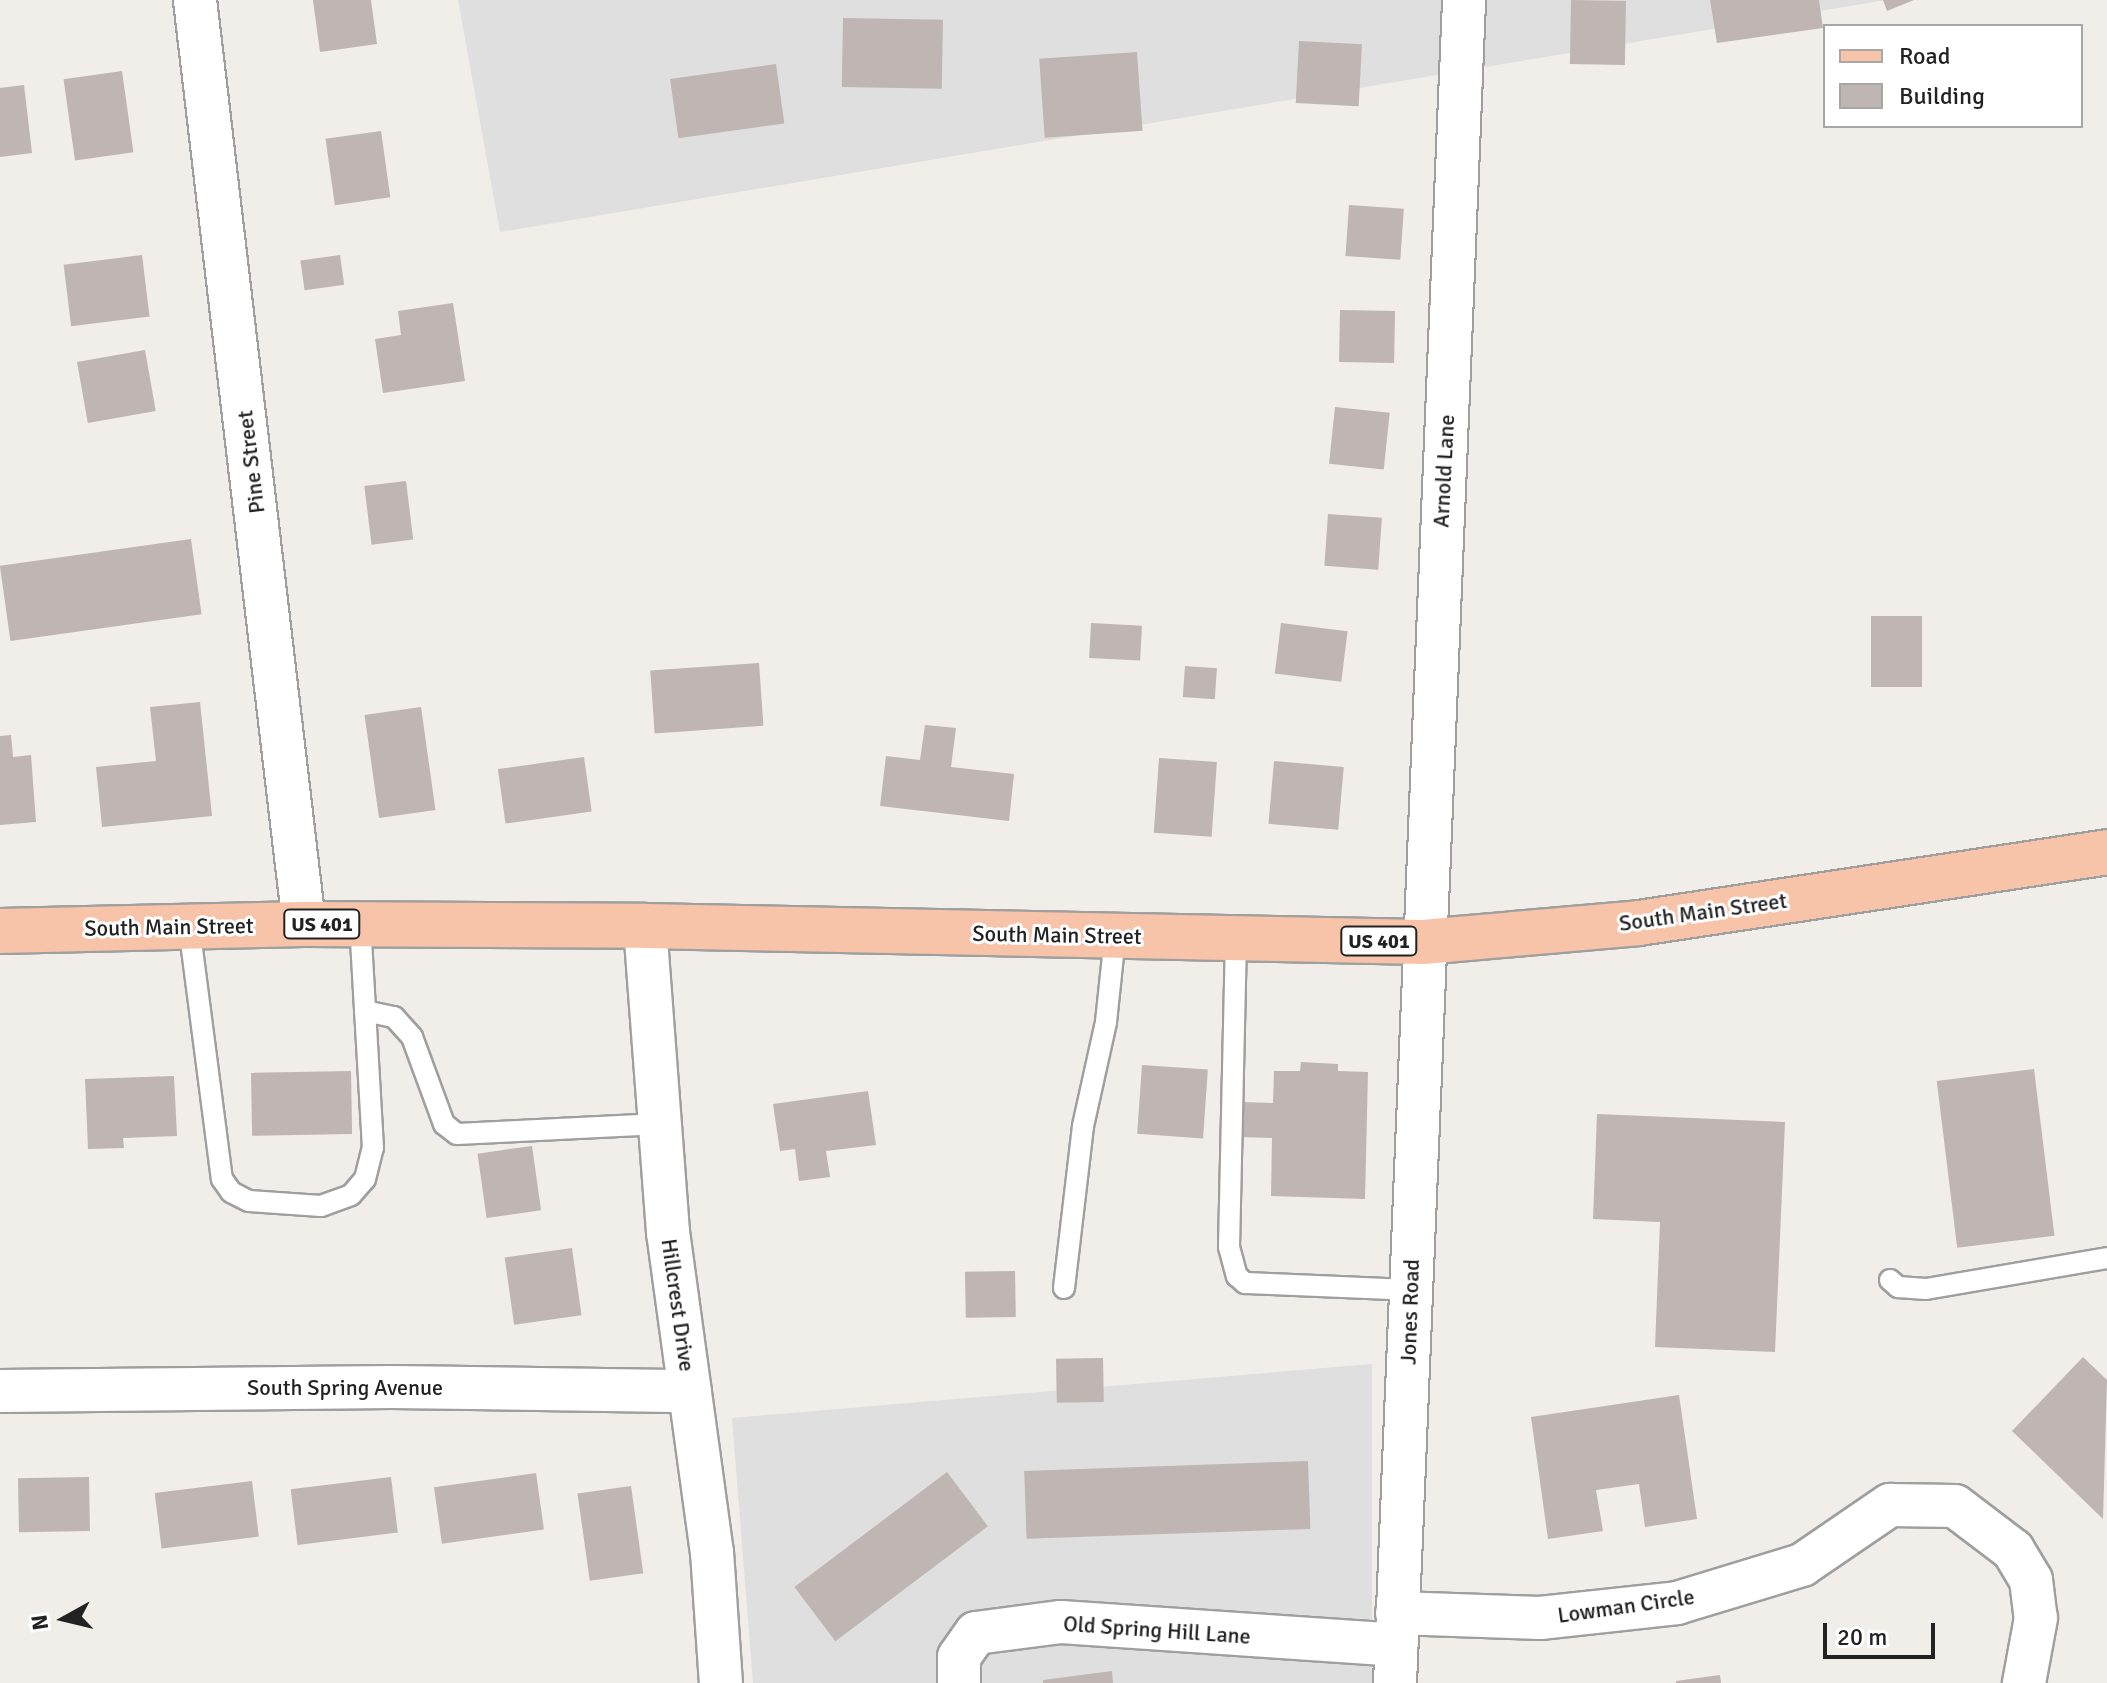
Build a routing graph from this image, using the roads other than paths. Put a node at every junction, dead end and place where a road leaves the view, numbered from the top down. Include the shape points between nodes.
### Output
1 (195, 0) edge
2 (1464, 0) edge
3 (2107, 852) edge
4 (304, 924) junction
5 (360, 924) junction
6 (189, 926) junction
7 (645, 926) junction
8 (0, 931) edge
9 (1115, 936) junction
10 (1236, 938) junction
11 (1423, 942) junction
12 (365, 1011) junction
13 (660, 1124) junction
14 (2107, 1258) edge
15 (1890, 1280) dead end
16 (1064, 1288) dead end
17 (1411, 1290) junction
18 (0, 1391) edge
19 (690, 1391) junction
20 (1396, 1647) edge
21 (721, 1683) edge
22 (959, 1683) edge
23 (2024, 1683) edge

1 - 4 street, Pine Street
2 - 11 street, Arnold Lane
3 - 11 main road, South Main Street / US 401 via 1639,923
4 - 5 main road, South Main Street / US 401
4 - 6 main road, South Main Street / US 401
5 - 7 main road, South Main Street / US 401
5 - 12 lane
6 - 8 main road, South Main Street / US 401
6 - 12 lane via 215,1145 222,1179 240,1197 321,1206 351,1195 365,1179 373,1148
7 - 9 main road, South Main Street / US 401
7 - 13 street, Hillcrest Drive
9 - 10 main road, South Main Street / US 401
9 - 16 lane via 1106,1022 1087,1101
10 - 11 main road, South Main Street / US 401
10 - 17 lane via 1229,1247 1237,1276 1245,1283
11 - 17 street, Jones Road
12 - 13 lane via 394,1017 412,1037 444,1124 457,1134
13 - 19 street, Hillcrest Drive via 668,1232
14 - 15 lane via 1926,1289 1898,1287
17 - 20 street, Jones Road
18 - 19 street, South Spring Avenue
19 - 21 street, Hillcrest Drive via 712,1552
20 - 22 street, Old Spring Hill Lane via 1061,1622 976,1633 959,1657
20 - 23 street, Lowman Circle via 1540,1618 1677,1603 1802,1565 1890,1505 1955,1506 2013,1550 2031,1580 2036,1618

